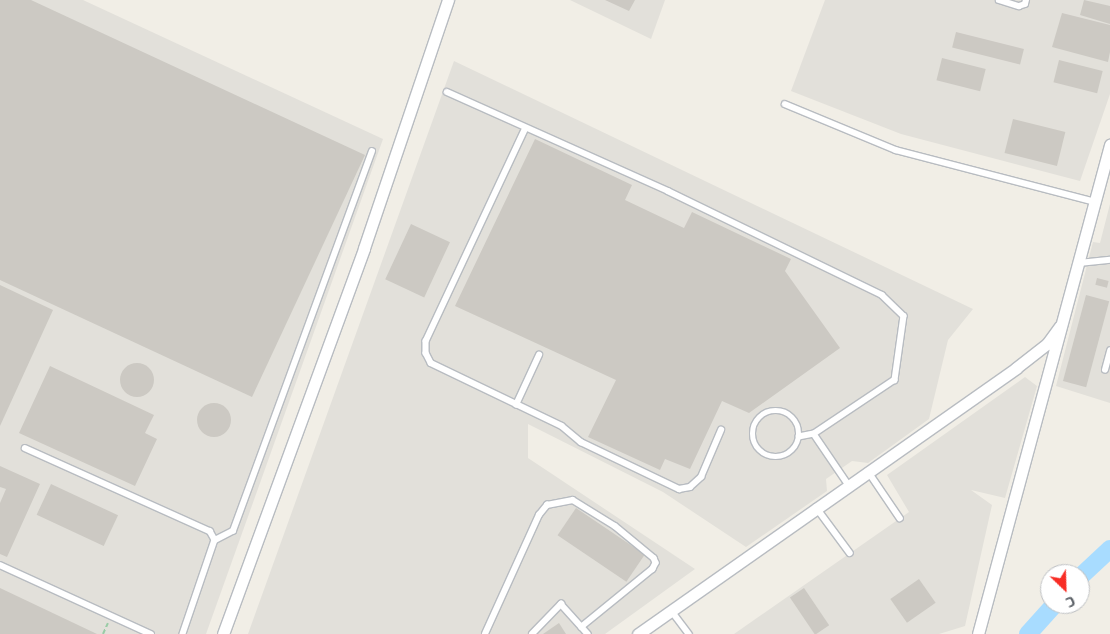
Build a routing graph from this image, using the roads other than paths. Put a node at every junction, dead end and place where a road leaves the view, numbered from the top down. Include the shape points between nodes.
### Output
1 (448, 0) edge
2 (999, 0) edge
3 (1026, 0) edge
4 (447, 92) dead end
5 (785, 104) dead end
6 (526, 128) junction
7 (1110, 145) edge
8 (372, 152) dead end
9 (1095, 202) junction
10 (1110, 260) edge
11 (1079, 262) junction
12 (1060, 326) junction
13 (1110, 351) edge
14 (539, 355) dead end
15 (1105, 370) dead end
16 (516, 405) junction
17 (721, 430) dead end
18 (814, 434) junction
19 (799, 437) junction
20 (25, 448) dead end
21 (868, 472) junction
22 (848, 484) junction
23 (816, 507) junction
24 (900, 518) dead end
25 (215, 540) junction
26 (850, 553) dead end
27 (0, 565) edge
28 (671, 610) junction
29 (582, 627) junction
30 (151, 634) edge
31 (183, 634) edge
32 (223, 634) edge
33 (485, 634) edge
34 (532, 634) edge
35 (588, 634) edge
36 (638, 634) edge
37 (689, 634) edge
38 (978, 634) edge

1 - 32 street via 364,248
2 - 3 lane via 1019,6
4 - 6 lane
5 - 9 lane via 896,150
6 - 16 lane via 426,341 426,353 432,363
6 - 18 lane via 668,191 882,295 904,316 896,380
7 - 9 street
8 - 25 lane via 233,531
9 - 11 street
10 - 11 lane
11 - 12 street
12 - 21 street via 1047,344
12 - 38 street
13 - 15 lane
14 - 16 lane
16 - 17 lane via 562,426 581,442 679,489 690,487 701,477
18 - 19 lane
18 - 22 lane
19 - 19 lane via 786,455 771,457 758,449 753,435 762,416 777,412 784,413 795,422
20 - 25 lane via 210,531
21 - 22 street
21 - 24 lane
22 - 23 street
23 - 26 lane
23 - 28 street
25 - 31 lane
27 - 30 lane
28 - 36 street
28 - 37 lane
29 - 33 lane via 653,569 656,563 614,526 573,500 547,505 539,515
29 - 34 lane via 562,604
29 - 35 lane

